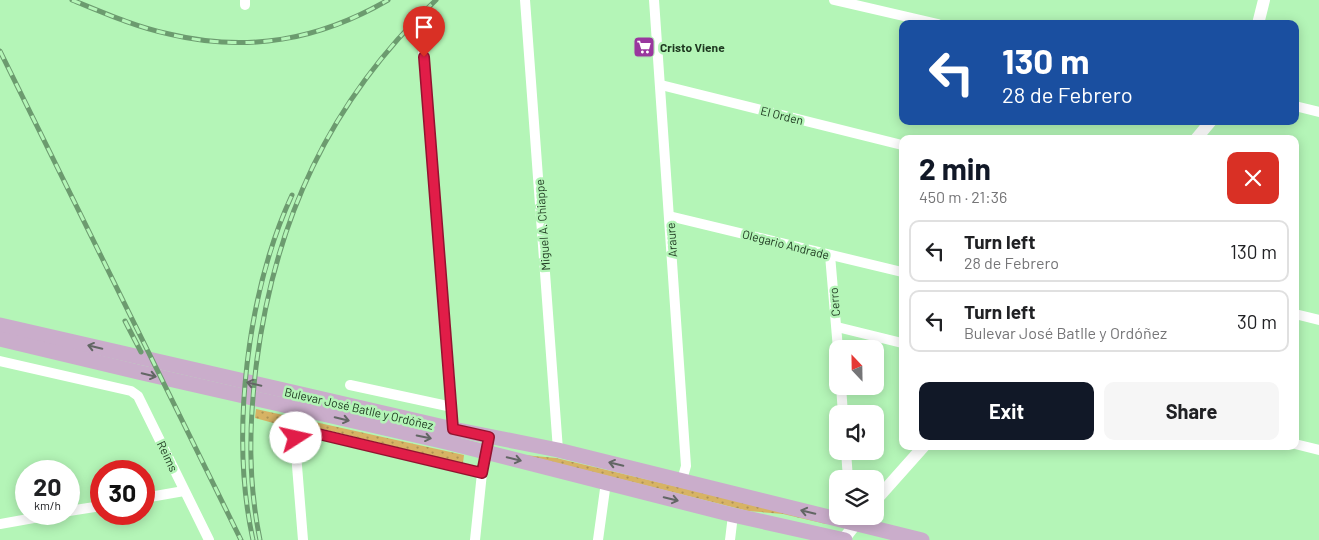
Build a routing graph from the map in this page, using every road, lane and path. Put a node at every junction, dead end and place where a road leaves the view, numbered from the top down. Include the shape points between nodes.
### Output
1 (525, 0) edge
2 (654, 0) edge
3 (834, 0) edge
4 (1264, 0) edge
5 (921, 20) edge
6 (1259, 20) edge
7 (422, 38) dead end
8 (661, 85) junction
9 (1299, 107) edge
10 (1319, 112) edge
11 (1208, 125) edge
12 (1199, 135) edge
13 (899, 144) edge
14 (670, 216) junction
15 (830, 255) junction
16 (899, 271) edge
17 (1299, 315) edge
18 (1319, 320) edge
19 (0, 325) edge
20 (836, 327) junction
21 (0, 339) edge
22 (837, 340) edge
23 (899, 343) edge
24 (0, 361) edge
25 (350, 385) dead end
26 (452, 407) junction
27 (451, 436) junction
28 (487, 444) junction
29 (1299, 445) edge
30 (558, 450) junction
31 (920, 450) edge
32 (1319, 450) edge
33 (482, 473) junction
34 (682, 480) junction
35 (606, 482) junction
36 (184, 490) junction
37 (884, 491) edge
38 (155, 496) edge
39 (829, 513) edge
40 (733, 515) junction
41 (15, 521) edge
42 (0, 524) edge
43 (854, 525) edge
44 (874, 525) edge
45 (209, 540) edge
46 (303, 540) edge
47 (476, 540) edge
48 (598, 540) edge
49 (730, 540) edge
50 (843, 540) edge
51 (922, 540) edge

1 - 30 street, Miguel A. Chiappe
2 - 8 street, Araure
3 - 5 street
4 - 6 street
7 - 26 street
8 - 13 street, El Orden
8 - 14 street, Araure
9 - 10 street
11 - 12 street
14 - 15 street, Olegario Andrade
14 - 34 street, Araure via 686,466
15 - 16 street, Olegario Andrade
15 - 20 street, Cerro
17 - 18 street
27 -> 19 main road, Bulevar José Batlle y Ordóñez
20 - 22 street, Cerro
20 - 23 street
21 -> 27 main road, Bulevar José Batlle y Ordóñez via 138,372
24 - 36 street, Reims via 131,391 142,402
25 - 26 street, Bulevar José Batlle y Ordóñez
26 - 27 street
27 - 28 main road, Bulevar José Batlle y Ordóñez
28 - 30 main road, Bulevar José Batlle y Ordóñez
28 - 33 street
28 -> 35 main road, Bulevar José Batlle y Ordóñez
29 - 32 street
34 -> 30 main road, Bulevar José Batlle y Ordóñez
31 - 37 street
33 - 46 street via 310,432 299,435 295,441
33 - 47 street
39 -> 34 main road, Bulevar José Batlle y Ordóñez
35 -> 40 main road, Bulevar José Batlle y Ordóñez
35 - 48 street
36 - 38 street
36 - 45 street, Reims
40 - 49 street
40 - 50 main road, Bulevar José Batlle y Ordóñez
41 - 42 street
43 - 50 street
44 - 51 main road, Bulevar José Batlle y Ordóñez

